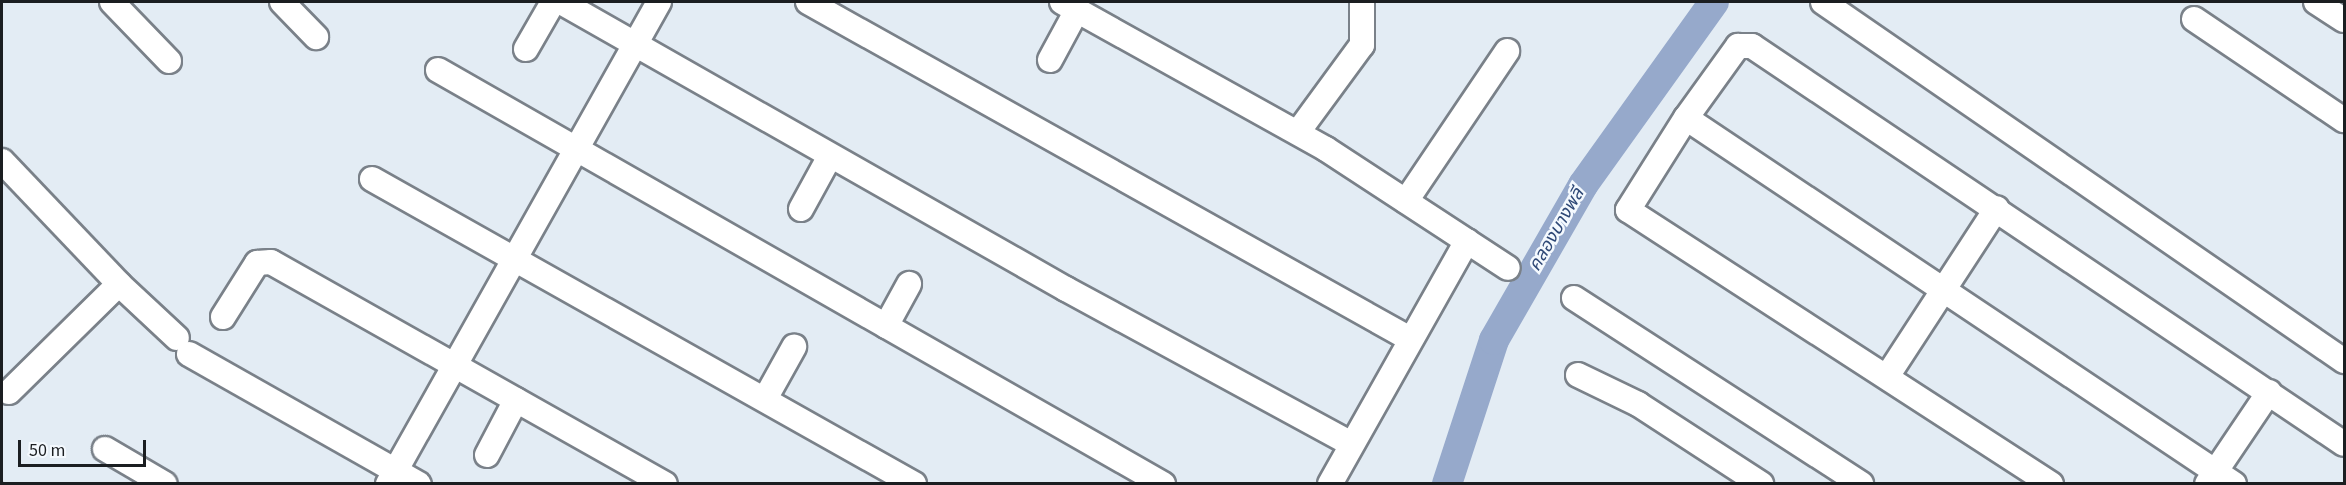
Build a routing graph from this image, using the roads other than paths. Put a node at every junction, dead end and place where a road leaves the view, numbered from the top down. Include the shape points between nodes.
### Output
1 (112, 2) edge
2 (282, 2) edge
3 (553, 2) edge
4 (561, 2) edge
5 (659, 2) edge
6 (808, 2) edge
7 (1362, 2) edge
8 (1823, 2) edge
9 (2316, 2) edge
10 (1069, 6) edge
11 (2194, 19) dead end
12 (2344, 20) edge
13 (316, 37) dead end
14 (634, 45) junction
15 (525, 49) dead end
16 (1508, 51) dead end
17 (1050, 60) dead end
18 (169, 61) dead end
19 (438, 70) dead end
20 (1686, 118) junction
21 (2344, 120) edge
22 (1298, 132) junction
23 (574, 151) junction
24 (830, 156) junction
25 (2, 161) edge
26 (372, 179) dead end
27 (1406, 201) junction
28 (1997, 208) junction
29 (801, 209) dead end
30 (1467, 241) junction
31 (514, 259) junction
32 (1508, 268) dead end
33 (119, 284) junction
34 (909, 284) dead end
35 (1943, 287) junction
36 (1574, 297) dead end
37 (223, 317) dead end
38 (886, 326) junction
39 (1410, 339) junction
40 (794, 347) dead end
41 (2344, 361) edge
42 (454, 366) junction
43 (1578, 375) dead end
44 (1888, 375) junction
45 (9, 392) dead end
46 (2269, 392) junction
47 (765, 399) junction
48 (516, 400) junction
49 (1351, 444) junction
50 (2344, 444) edge
51 (105, 449) dead end
52 (486, 455) dead end
53 (392, 477) edge
54 (2219, 479) edge
55 (165, 483) edge
56 (419, 483) edge
57 (665, 483) edge
58 (914, 483) edge
59 (1163, 483) edge
60 (1330, 483) edge
61 (1761, 483) edge
62 (1861, 483) edge
63 (2051, 483) edge

1 - 18 street
2 - 13 street
3 - 15 street
4 - 14 street
5 - 14 street
6 - 39 street
7 - 22 street via 1362,45
8 - 41 street
9 - 12 street
10 - 17 street
10 - 22 street
11 - 21 street
14 - 23 street
14 - 24 street
16 - 27 street
19 - 23 street
20 - 28 street via 1738,46 1745,43
20 - 35 street
20 - 44 street via 1628,210
22 - 27 street
23 - 31 street
23 - 38 street
24 - 29 street
24 - 49 street
25 - 33 street
26 - 31 street
27 - 30 street
28 - 35 street
28 - 46 street
30 - 32 street
30 - 39 street
31 - 42 street
31 - 47 street
33 - 45 street
33 - 53 street via 183,346
34 - 38 street
35 - 44 street
35 - 54 street
36 - 62 street
37 - 42 street via 257,263 271,262
38 - 59 street
39 - 49 street
40 - 47 street
42 - 48 street
42 - 53 street
43 - 61 street via 1638,404
44 - 63 street
46 - 50 street
46 - 54 street
47 - 58 street
48 - 52 street
48 - 57 street
49 - 60 street
51 - 55 street
53 - 56 street

